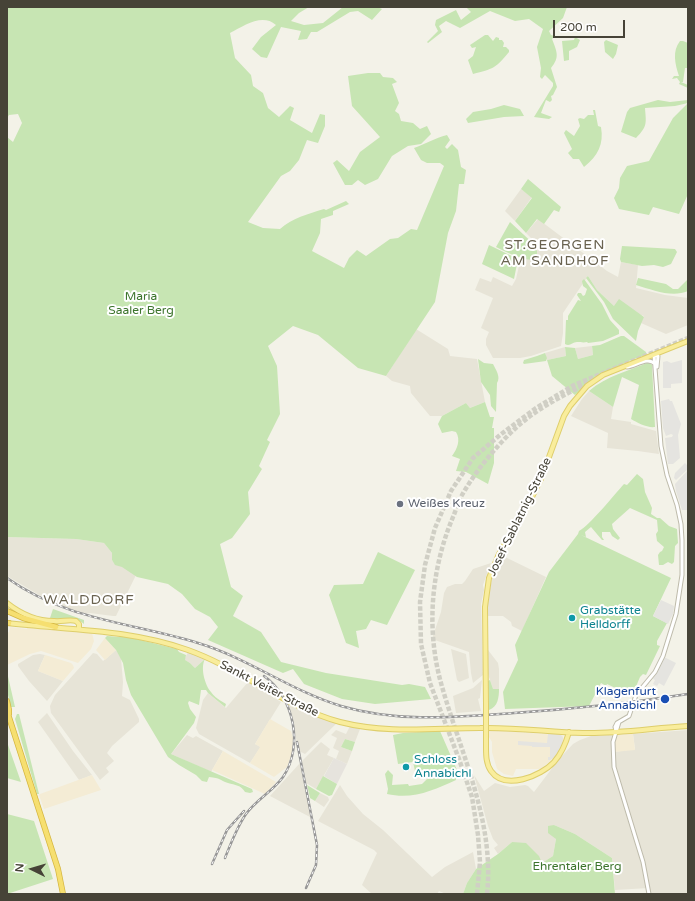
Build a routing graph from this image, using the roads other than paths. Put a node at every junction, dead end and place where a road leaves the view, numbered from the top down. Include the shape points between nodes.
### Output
1 (688, 341) edge
2 (654, 355) junction
3 (655, 365) junction
4 (623, 367) junction
5 (656, 375) junction
6 (7, 604) edge
7 (7, 611) edge
8 (8, 623) edge
9 (56, 627) junction
10 (79, 629) junction
11 (7, 701) edge
12 (8, 714) edge
13 (688, 726) edge
14 (616, 731) junction
15 (569, 732) junction
16 (64, 894) edge
17 (649, 894) edge

1 - 2 main road, Josef-Sablatnig-Straße
2 - 3 street
2 - 4 main road, Josef-Sablatnig-Straße
2 - 5 street via 658,356
3 - 4 street via 648,360 634,366
3 - 5 street
4 - 15 main road, Josef-Sablatnig-Straße, bridge via 591,383 570,406 541,479 499,554 488,584 485,607 488,765 495,775 507,780 525,779 554,763 564,747
5 - 14 street via 661,446 666,475 681,524 682,575 676,614 663,656 655,672 636,695 629,716 619,721
6 - 10 main road via 35,618 76,621
7 - 9 highway
8 - 9 main road, Sankt Veiter Straße
9 - 10 main road, Sankt Veiter Straße
10 - 15 main road, Sankt Veiter Straße via 142,637 188,650 215,661 303,709 340,722 396,730 482,728
11 - 12 highway
12 - 16 highway
13 - 14 main road, Sankt Veiter Straße
14 - 15 main road, Sankt Veiter Straße
14 - 17 street via 613,750 615,772 635,836

